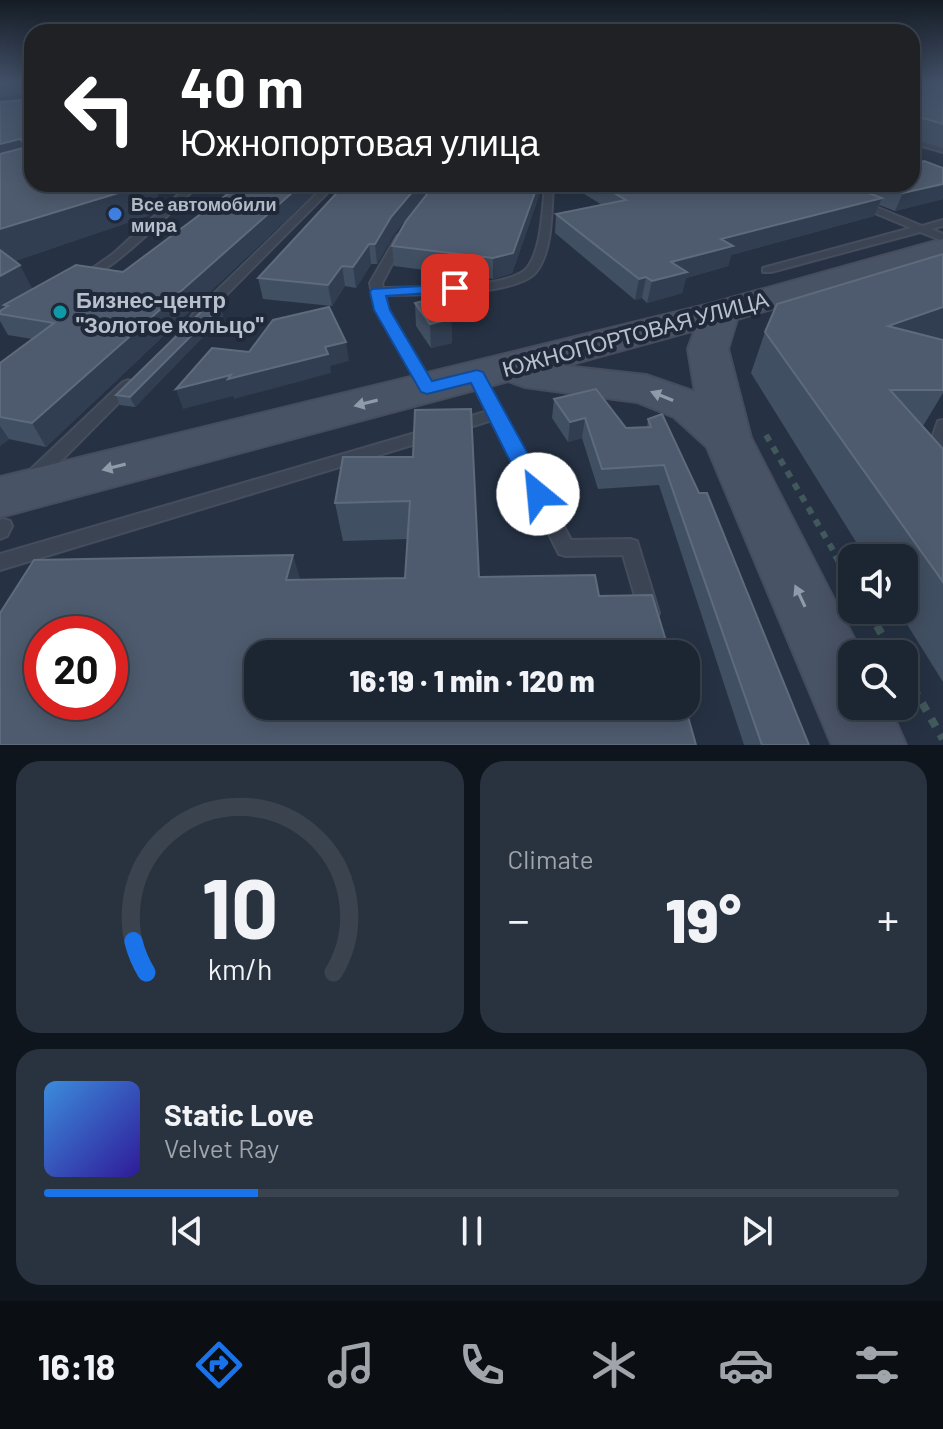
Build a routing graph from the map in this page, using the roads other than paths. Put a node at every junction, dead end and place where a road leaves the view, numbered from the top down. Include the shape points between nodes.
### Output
1 (920, 143) edge
2 (943, 150) edge
3 (187, 192) edge
4 (324, 192) edge
5 (548, 192) edge
6 (844, 199) edge
7 (408, 228) edge
8 (938, 240) edge
9 (767, 270) dead end
10 (78, 283) edge
11 (378, 292) junction
12 (721, 312) junction
13 (187, 327) edge
14 (143, 370) edge
15 (490, 387) junction
16 (427, 388) junction
17 (943, 425) edge
18 (743, 430) junction
19 (943, 453) edge
20 (6, 511) edge
21 (0, 562) edge
22 (656, 639) edge
23 (869, 745) edge

1 - 2 lane
3 - 10 lane via 117,256
4 - 13 lane
5 - 11 lane via 536,260 529,273 507,286
6 - 8 lane
7 - 11 lane via 376,283
8 - 9 lane
8 - 12 main road, ЮЖНОПОРТОВАЯ УЛИЦА
11 - 16 lane via 382,310
12 - 15 main road, ЮЖНОПОРТОВАЯ УЛИЦА
12 - 18 main road via 708,349
14 - 20 lane
15 - 16 main road, ЮЖНОПОРТОВАЯ УЛИЦА
18 -> 15 main road via 646,389
15 - 21 lane
15 - 22 lane via 566,548 630,547
16 -> 20 main road, ЮЖНОПОРТОВАЯ УЛИЦА
17 - 19 lane via 937,447
23 -> 18 main road

